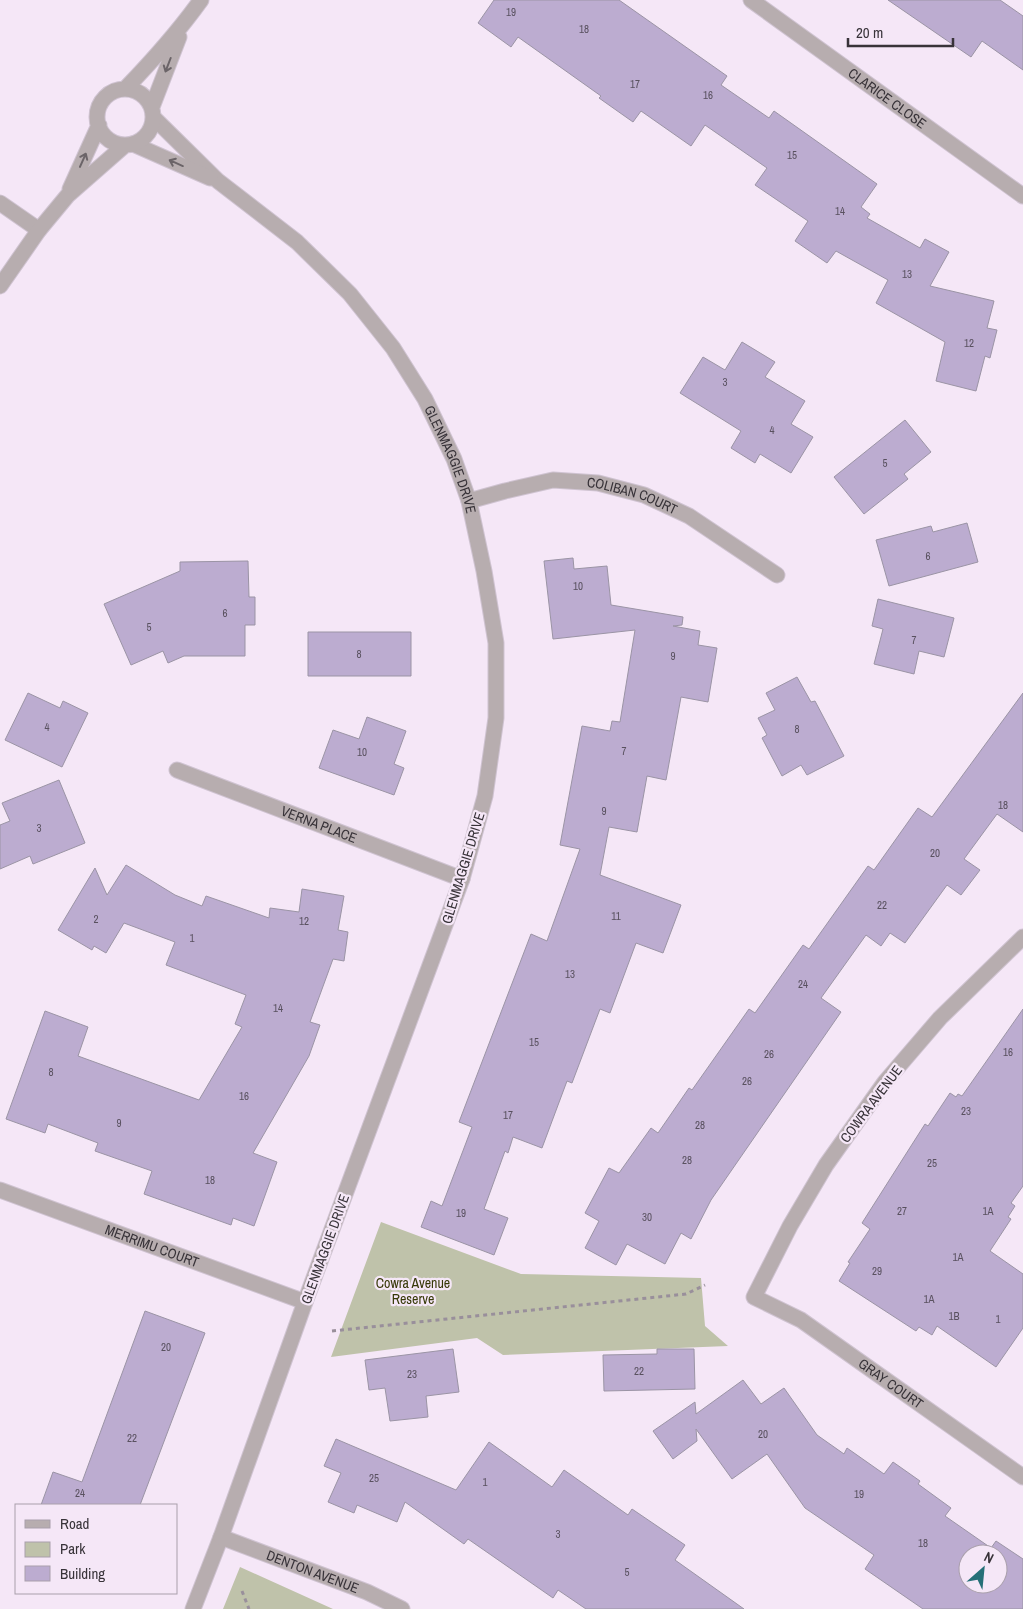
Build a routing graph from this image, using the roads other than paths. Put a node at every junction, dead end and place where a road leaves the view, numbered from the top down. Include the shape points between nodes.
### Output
1 (201, 0) edge
2 (751, 0) edge
3 (184, 24) junction
4 (126, 88) junction
5 (153, 112) junction
6 (99, 126) junction
7 (129, 144) junction
8 (218, 181) junction
9 (68, 195) junction
10 (1023, 196) edge
11 (0, 203) edge
12 (39, 230) junction
13 (0, 286) edge
14 (469, 501) junction
15 (777, 575) dead end
16 (178, 770) dead end
17 (462, 879) junction
18 (1023, 937) edge
19 (1017, 953) edge
20 (0, 1190) edge
21 (754, 1296) joint
22 (305, 1302) junction
23 (1023, 1477) edge
24 (221, 1537) junction
25 (192, 1609) edge
26 (402, 1609) edge

1 - 3 street
2 - 10 street, CLARICE CLOSE
3 - 4 street
3 -> 5 street
4 - 5 street via 148,99
4 - 6 street via 118,89 103,100 97,116
5 - 7 street via 148,134
5 - 8 street, GLENMAGGIE DRIVE
6 - 7 street via 109,139
9 -> 6 street
8 -> 7 street, GLENMAGGIE DRIVE
7 - 9 street
8 - 14 street, GLENMAGGIE DRIVE via 297,242 350,294 393,348 425,399 454,459
9 - 12 street
11 - 12 street
12 - 13 street
14 - 15 street, COLIBAN COURT via 553,480 598,482 644,495 689,516
14 - 17 street, GLENMAGGIE DRIVE via 496,643 496,718 485,796
16 - 17 street, VERNA PLACE
17 - 22 street, GLENMAGGIE DRIVE
18 - 19 street, COWRA AVENUE
19 - 21 street, COWRA AVENUE via 940,1018 885,1082 826,1165
20 - 22 street, MERRIMU COURT
21 - 23 street, GRAY COURT via 801,1320
22 - 24 street, GLENMAGGIE DRIVE
24 - 25 street, GLENMAGGIE DRIVE
24 - 26 street, DENTON AVENUE via 367,1592

